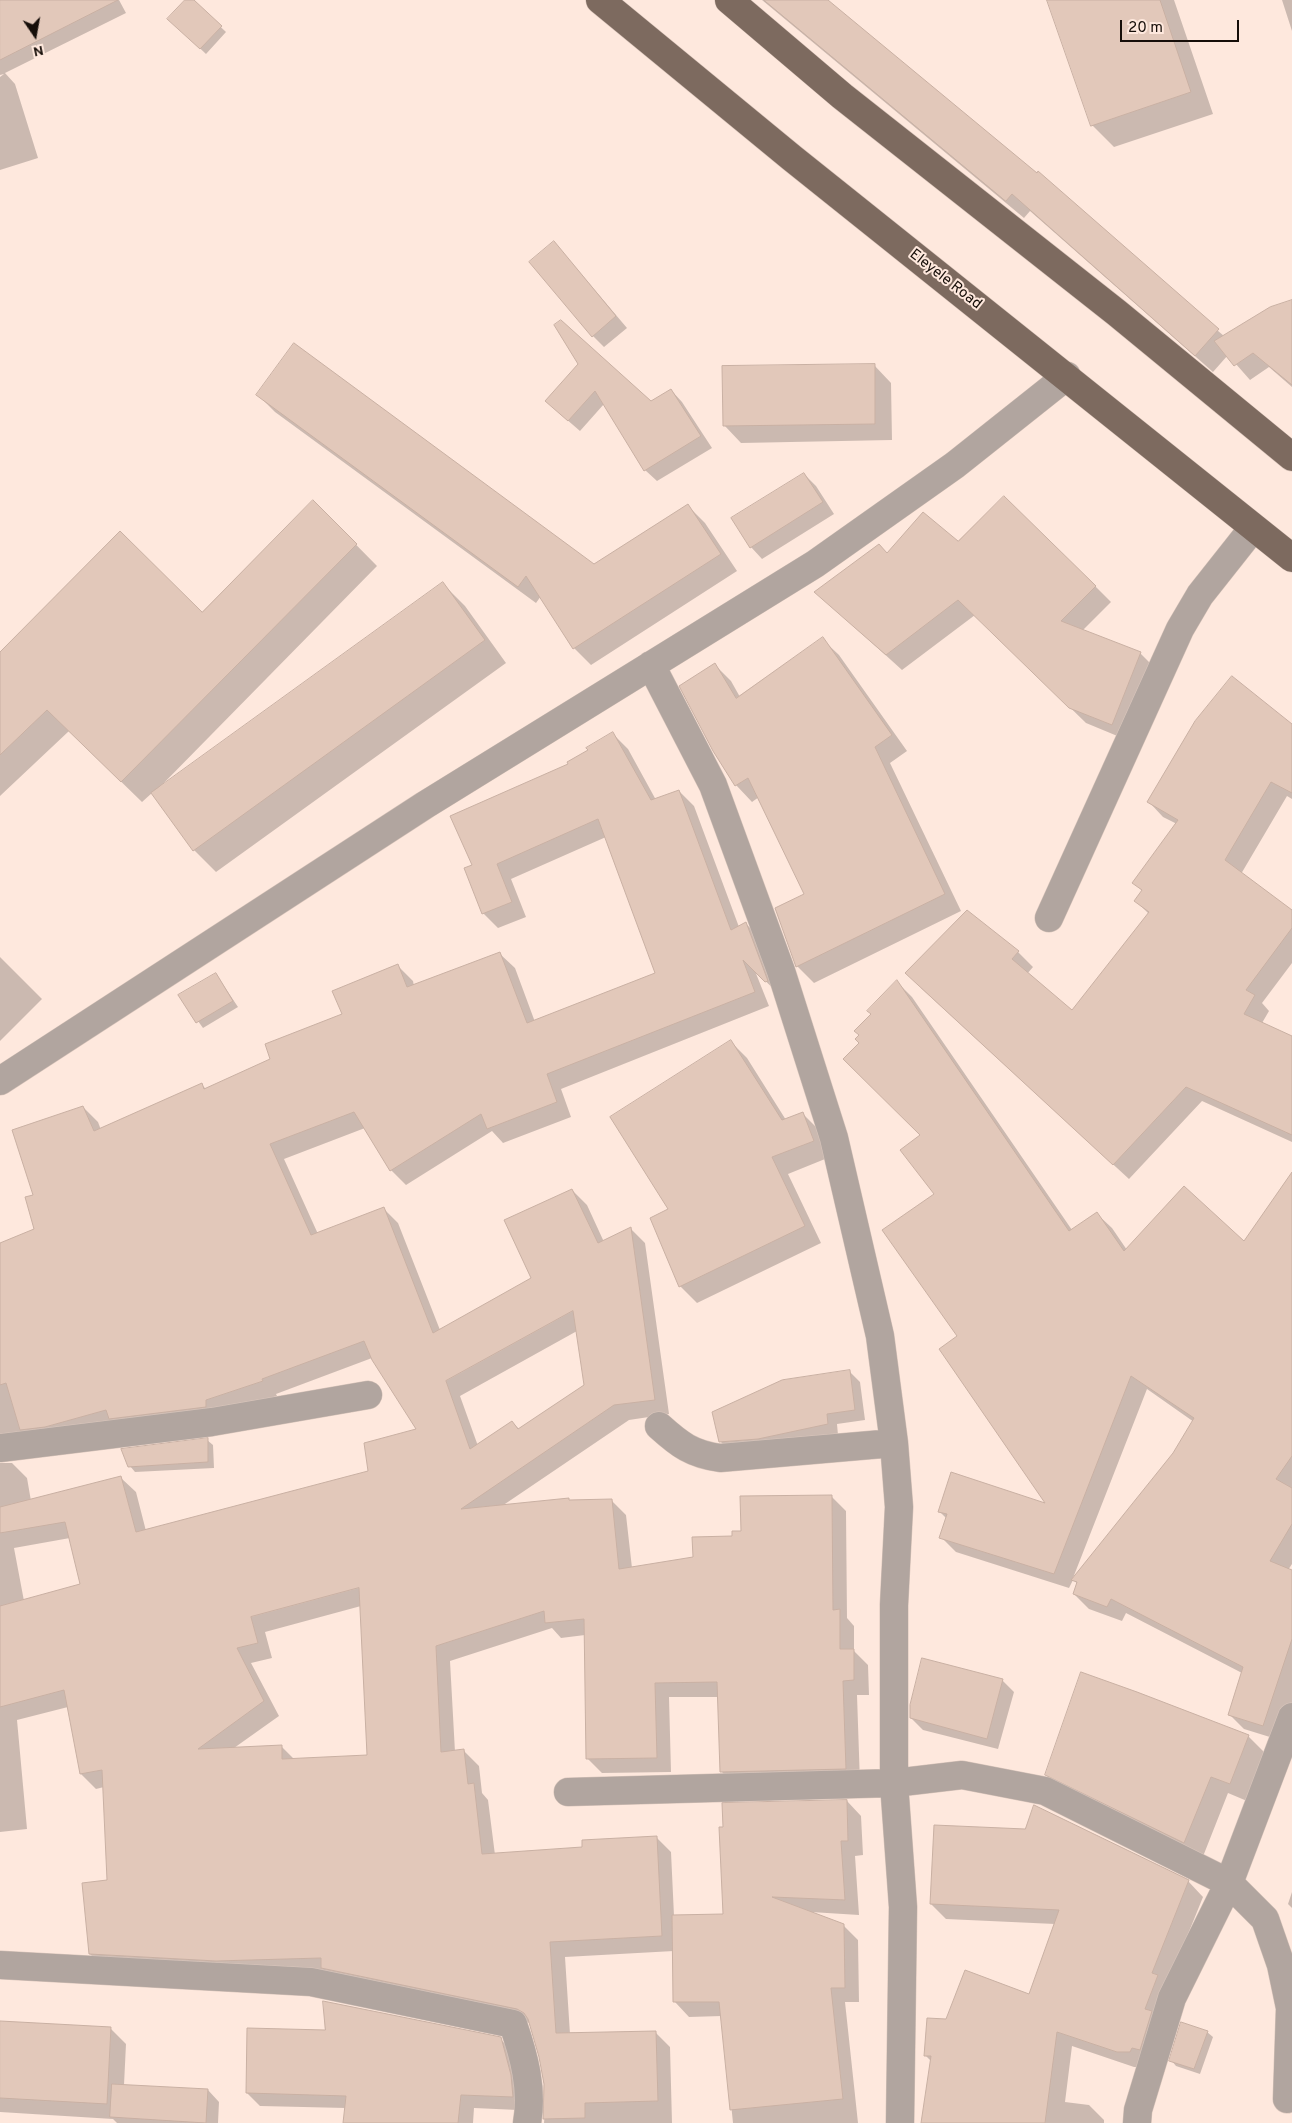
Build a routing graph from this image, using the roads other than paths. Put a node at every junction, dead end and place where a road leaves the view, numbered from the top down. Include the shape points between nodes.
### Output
1 (600, 0) edge
2 (728, 0) edge
3 (1067, 376) junction
4 (1292, 457) edge
5 (1253, 528) junction
6 (1292, 558) edge
7 (651, 665) junction
8 (1049, 918) dead end
9 (0, 1081) edge
10 (368, 1395) dead end
11 (660, 1426) dead end
12 (894, 1443) junction
13 (0, 1448) edge
14 (1292, 1717) edge
15 (894, 1783) junction
16 (568, 1792) dead end
17 (1229, 1883) junction
18 (0, 1965) edge
19 (1287, 2099) dead end
20 (527, 2123) edge
21 (900, 2123) edge
22 (1137, 2123) edge

1 - 3 main road, Eleyele Road via 792,158
2 - 4 main road via 842,96
3 - 5 main road, Eleyele Road
3 - 7 street via 955,465 815,564
5 - 6 main road, Eleyele Road
5 - 8 street via 1200,595 1180,629
7 - 9 street via 426,805
7 - 12 street via 713,785 781,970 832,1129 880,1336
10 - 13 street via 212,1422
11 - 12 street via 687,1450 720,1458
12 - 15 street via 899,1507 894,1605
14 - 17 street
15 - 16 street
15 - 17 street via 962,1775 1045,1791
15 - 21 street via 903,1907
17 - 19 street via 1265,1919 1281,1965 1290,2008
17 - 22 street via 1172,1998 1138,2110
18 - 20 street via 311,1982 513,2024 524,2056 530,2106

